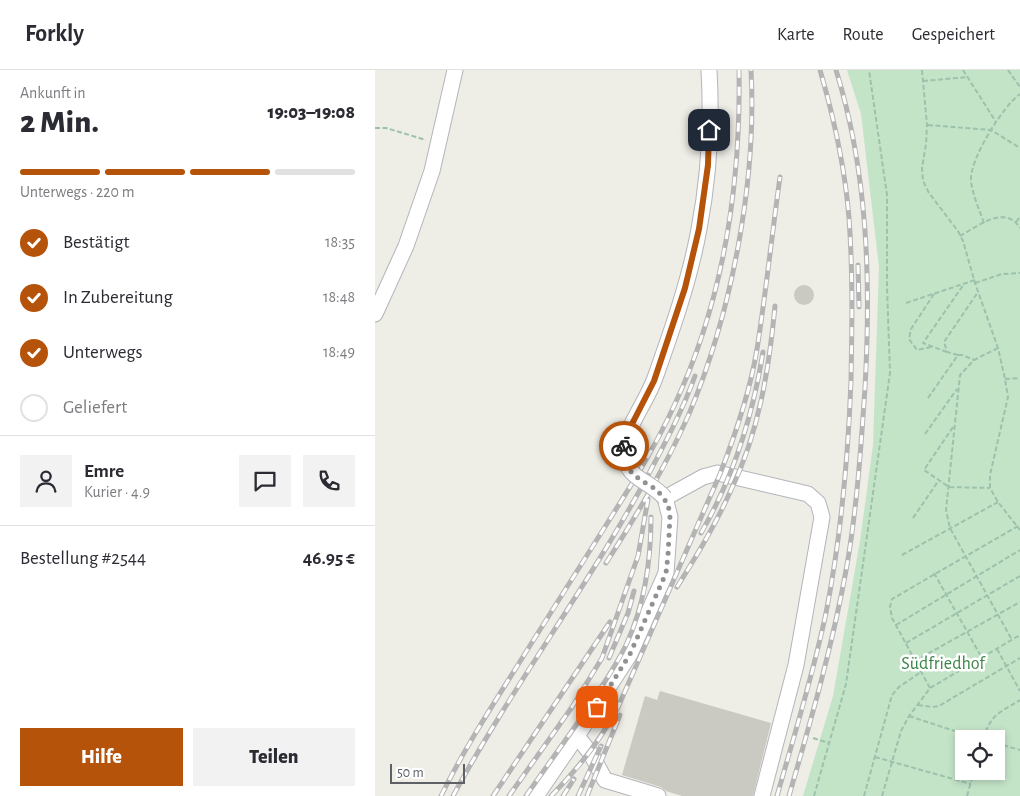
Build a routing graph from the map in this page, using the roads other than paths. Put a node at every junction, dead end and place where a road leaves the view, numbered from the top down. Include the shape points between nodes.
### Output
1 (455, 70) edge
2 (709, 70) edge
3 (375, 314) edge
4 (665, 498) junction
5 (577, 736) junction
6 (536, 796) edge
7 (658, 796) edge
8 (762, 796) edge

1 - 3 lane via 432,171 406,246
2 - 4 lane, bridge via 708,165 699,229 685,288 654,381 632,424 623,451 629,470
4 - 5 lane via 670,516 666,573 630,654
4 - 8 lane via 703,476 718,473 808,494 820,510 821,523 796,666
5 - 6 lane
5 - 7 lane via 605,780

